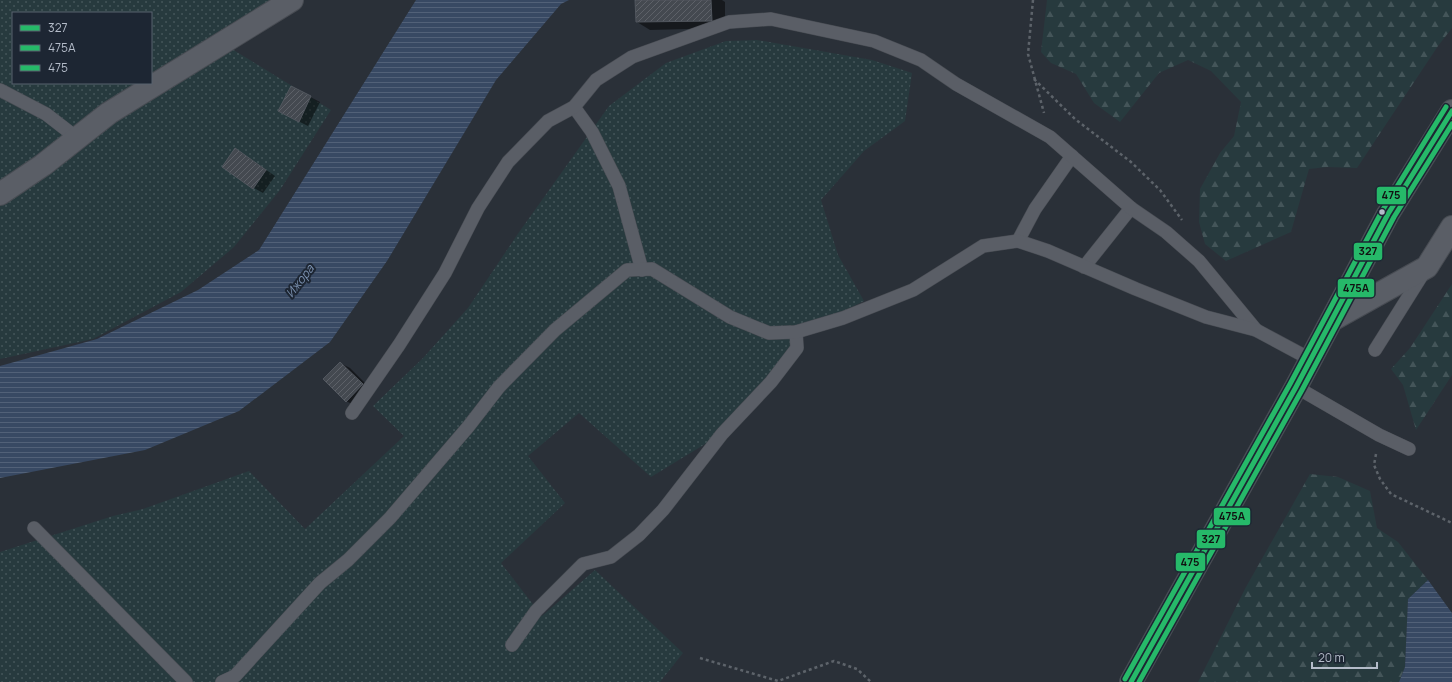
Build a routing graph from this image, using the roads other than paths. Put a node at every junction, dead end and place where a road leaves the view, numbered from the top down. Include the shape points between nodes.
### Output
1 (292, 0) edge
2 (0, 90) edge
3 (574, 107) junction
4 (1450, 118) edge
5 (77, 138) junction
6 (1072, 156) junction
7 (0, 194) edge
8 (1131, 208) junction
9 (1452, 227) edge
10 (1018, 242) junction
11 (1084, 267) junction
12 (1427, 267) junction
13 (642, 270) junction
14 (1332, 320) junction
15 (1256, 330) junction
16 (796, 332) junction
17 (1375, 350) dead end
18 (1310, 359) junction
19 (1296, 387) junction
20 (352, 413) dead end
21 (1409, 449) dead end
22 (34, 528) dead end
23 (512, 644) dead end
24 (186, 682) edge
25 (222, 682) edge
26 (1132, 682) edge

1 - 5 street via 109,113
2 - 5 lane via 46,114
3 - 6 lane via 596,80 632,56 729,22 771,19 874,41 921,60 956,84 1050,137
3 - 13 lane via 592,132 620,186
3 - 20 lane via 548,122 508,162 478,208 445,273
4 - 14 main road via 1388,214
5 - 7 street
6 - 8 lane
6 - 10 lane via 1035,209
8 - 11 lane
8 - 15 lane via 1166,232 1199,261
9 - 12 street
10 - 11 lane via 1048,251
10 - 16 lane via 982,246 913,290 843,318
11 - 15 lane via 1206,317
12 - 14 street
12 - 17 lane
13 - 16 lane via 652,269 730,317 769,333
13 - 25 lane via 627,270 554,330 499,387 468,428 390,518 320,584 235,676
14 - 18 main road
15 - 18 lane
16 - 23 lane via 797,348 771,382 722,434 663,510 639,535 611,557 583,564 536,611
18 - 19 main road
19 - 21 lane via 1379,435
19 - 26 main road
22 - 24 lane

